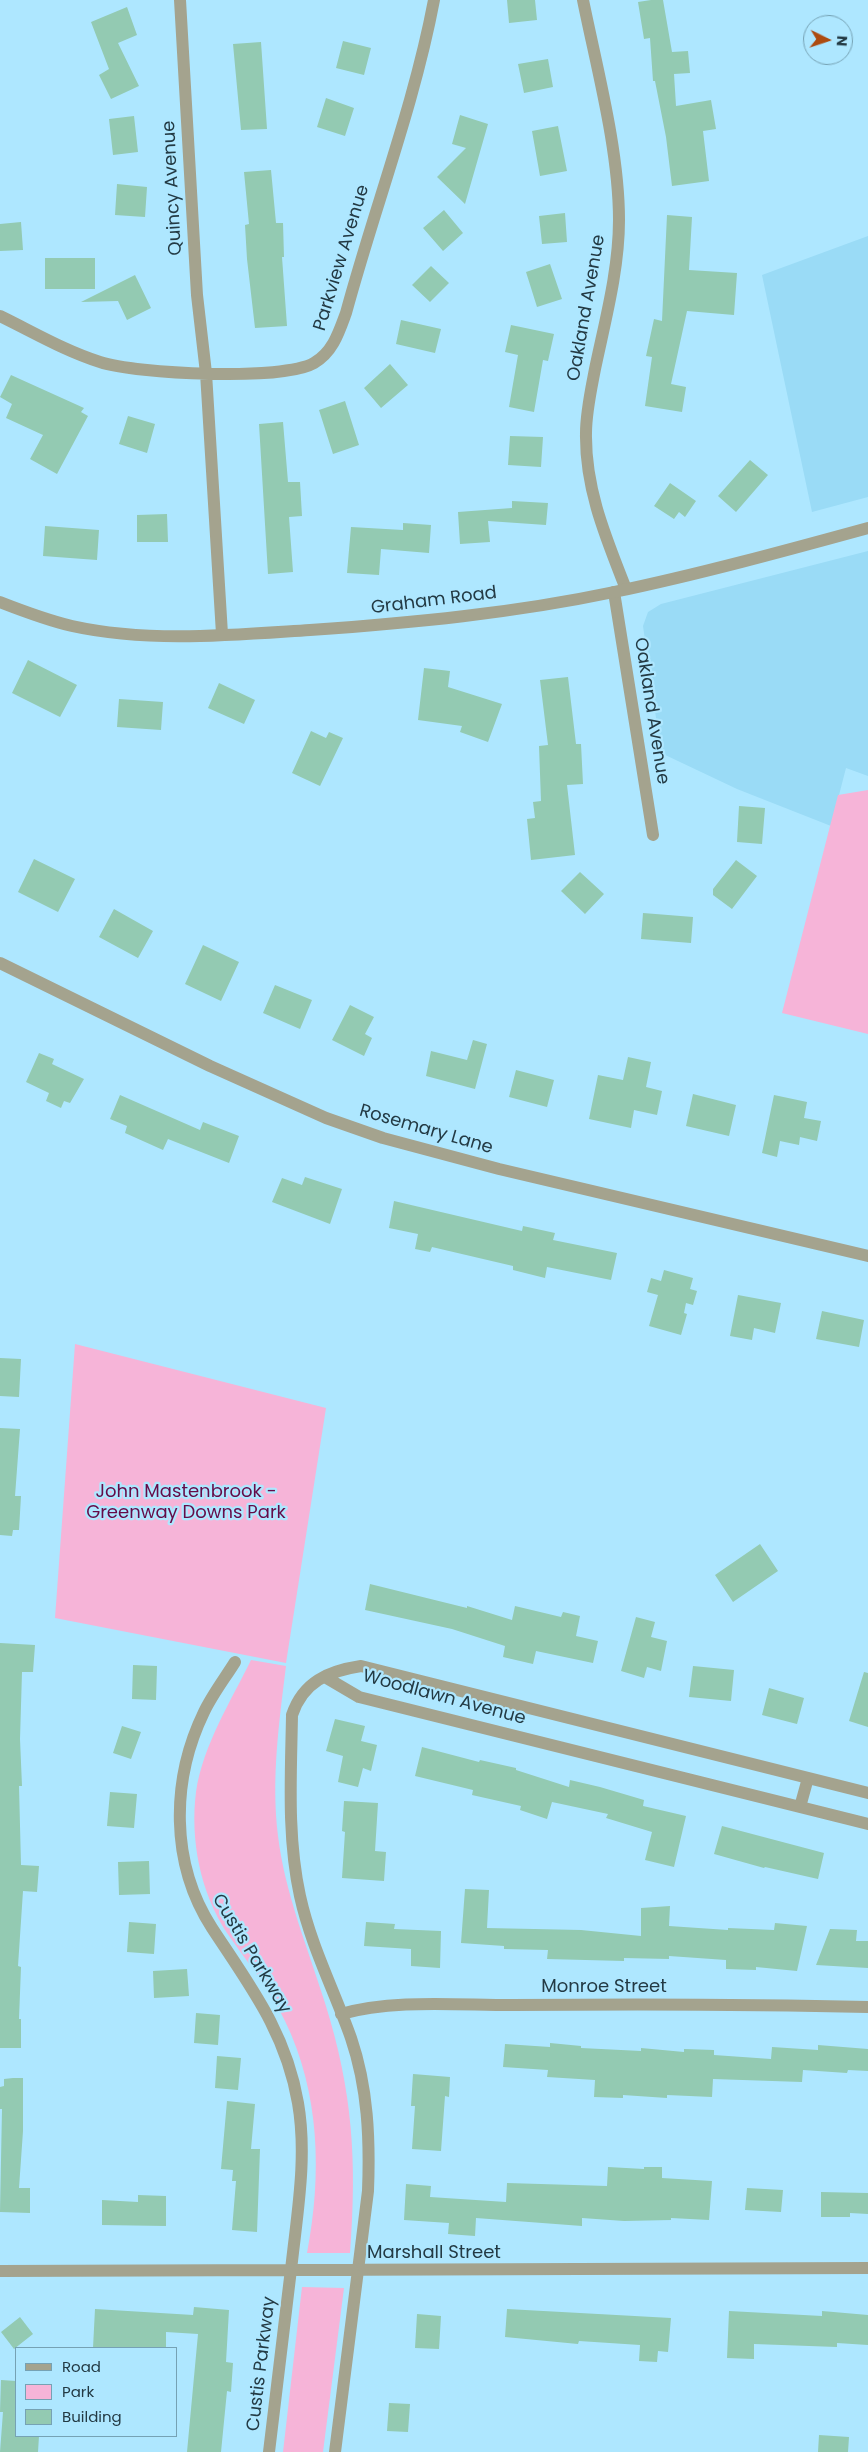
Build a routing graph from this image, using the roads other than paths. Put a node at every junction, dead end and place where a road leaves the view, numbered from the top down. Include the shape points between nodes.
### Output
1 (180, 0) edge
2 (434, 0) edge
3 (583, 0) edge
4 (0, 316) edge
5 (206, 373) junction
6 (868, 528) edge
7 (620, 591) junction
8 (0, 602) edge
9 (222, 634) junction
10 (653, 835) dead end
11 (0, 963) edge
12 (868, 1256) edge
13 (235, 1662) dead end
14 (326, 1677) junction
15 (808, 1778) junction
16 (868, 1793) edge
17 (800, 1807) junction
18 (868, 1824) edge
19 (868, 2006) edge
20 (341, 2014) junction
21 (868, 2268) edge
22 (0, 2271) edge
23 (291, 2271) junction
24 (359, 2271) junction
25 (269, 2452) edge
26 (335, 2452) edge

1 - 5 street, Quincy Avenue via 197,295
2 - 5 street, Parkview Avenue via 410,97 336,339 315,363 302,368
3 - 7 street, Oakland Avenue via 617,180 619,221 610,294 589,398 587,464
4 - 5 street, Parkview Avenue via 99,362 132,369
5 - 9 street
6 - 7 street, Graham Road
7 - 9 street, Graham Road via 483,614 385,625
7 - 10 street, Oakland Avenue
8 - 9 street, Graham Road via 35,616 90,629 133,635
11 - 12 street, Rosemary Lane via 228,1074 326,1118 383,1138
13 - 23 street, Custis Parkway via 204,1712 186,1762 179,1838 186,1869 200,1905 254,1990 272,2023 290,2068 302,2136 301,2182
14 - 15 street, Woodlawn Avenue via 344,1668 361,1666
14 - 17 street, Woodlawn Avenue via 359,1697
14 - 20 street via 306,1688 292,1715 293,1851 311,1938
15 - 16 street, Woodlawn Avenue
15 - 17 street
17 - 18 street, Woodlawn Avenue
19 - 20 street, Monroe Street via 400,2006 361,2008
20 - 24 street via 360,2068 370,2148
21 - 24 street, Marshall Street
22 - 23 street, Marshall Street
23 - 24 street, Marshall Street
23 - 25 street, Custis Parkway
24 - 26 street

